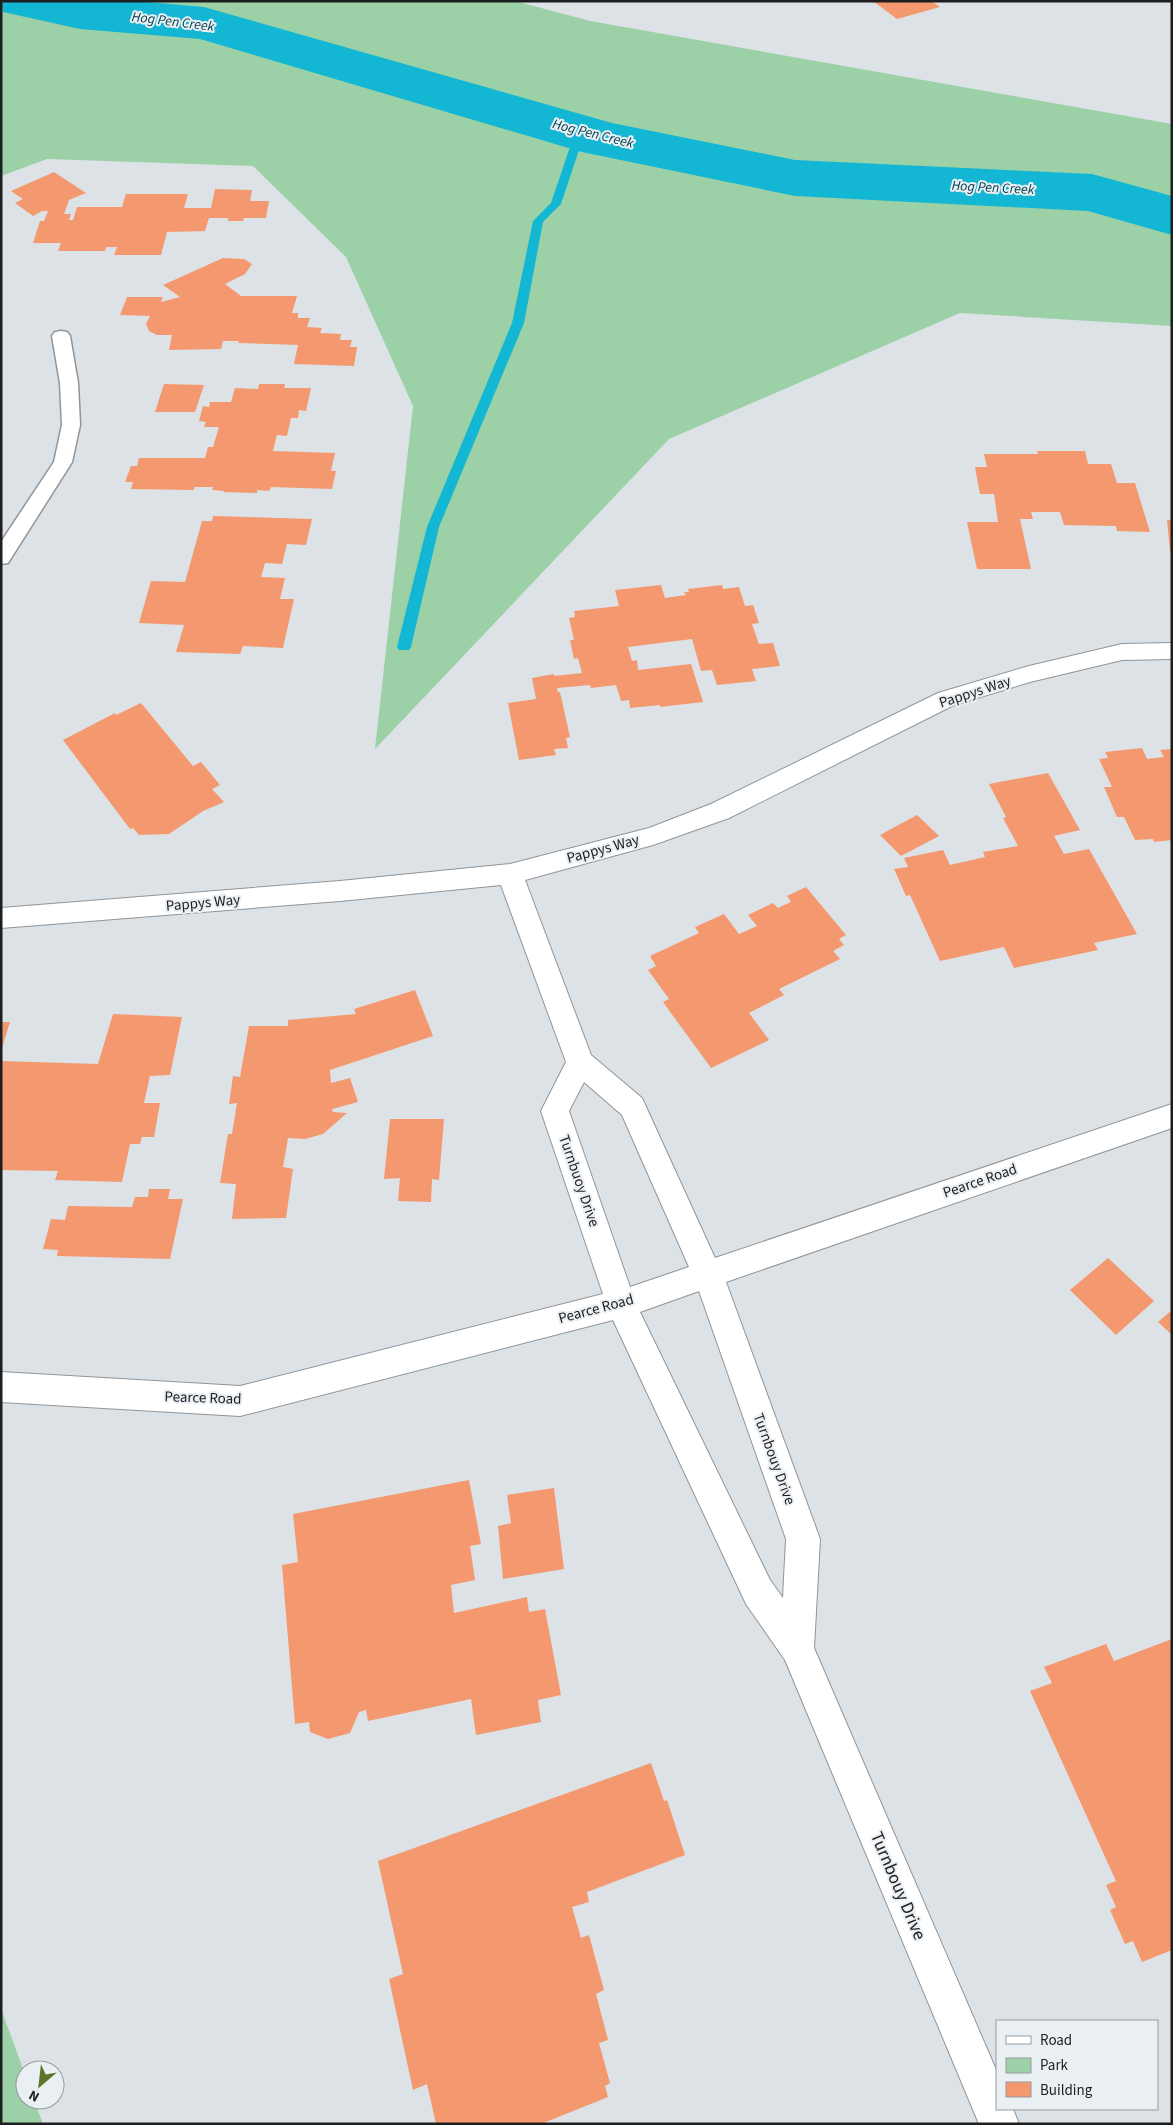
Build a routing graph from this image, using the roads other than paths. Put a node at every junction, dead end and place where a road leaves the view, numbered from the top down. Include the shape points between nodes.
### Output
1 (62, 336) dead end
2 (1, 558) edge
3 (1172, 651) edge
4 (510, 874) junction
5 (1, 918) edge
6 (580, 1062) junction
7 (1172, 1116) edge
8 (708, 1275) junction
9 (621, 1304) junction
10 (1, 1387) edge
11 (797, 1648) junction
12 (999, 2124) edge

1 - 2 lane via 71,425 63,462
3 - 4 street, Pappys Way via 1122,652 1029,674 946,699 720,811 653,836
4 - 5 street, Pappys Way
4 - 6 street
6 - 8 street via 632,1107
6 - 9 street, Turnbuoy Drive via 555,1111
7 - 8 street, Pearce Road
8 - 9 street, Pearce Road
8 - 11 street, Turnbouy Drive via 803,1539
9 - 10 street, Pearce Road via 240,1401
9 - 11 street, Turnbouy Drive via 758,1592
11 - 12 street, Turnbouy Drive

